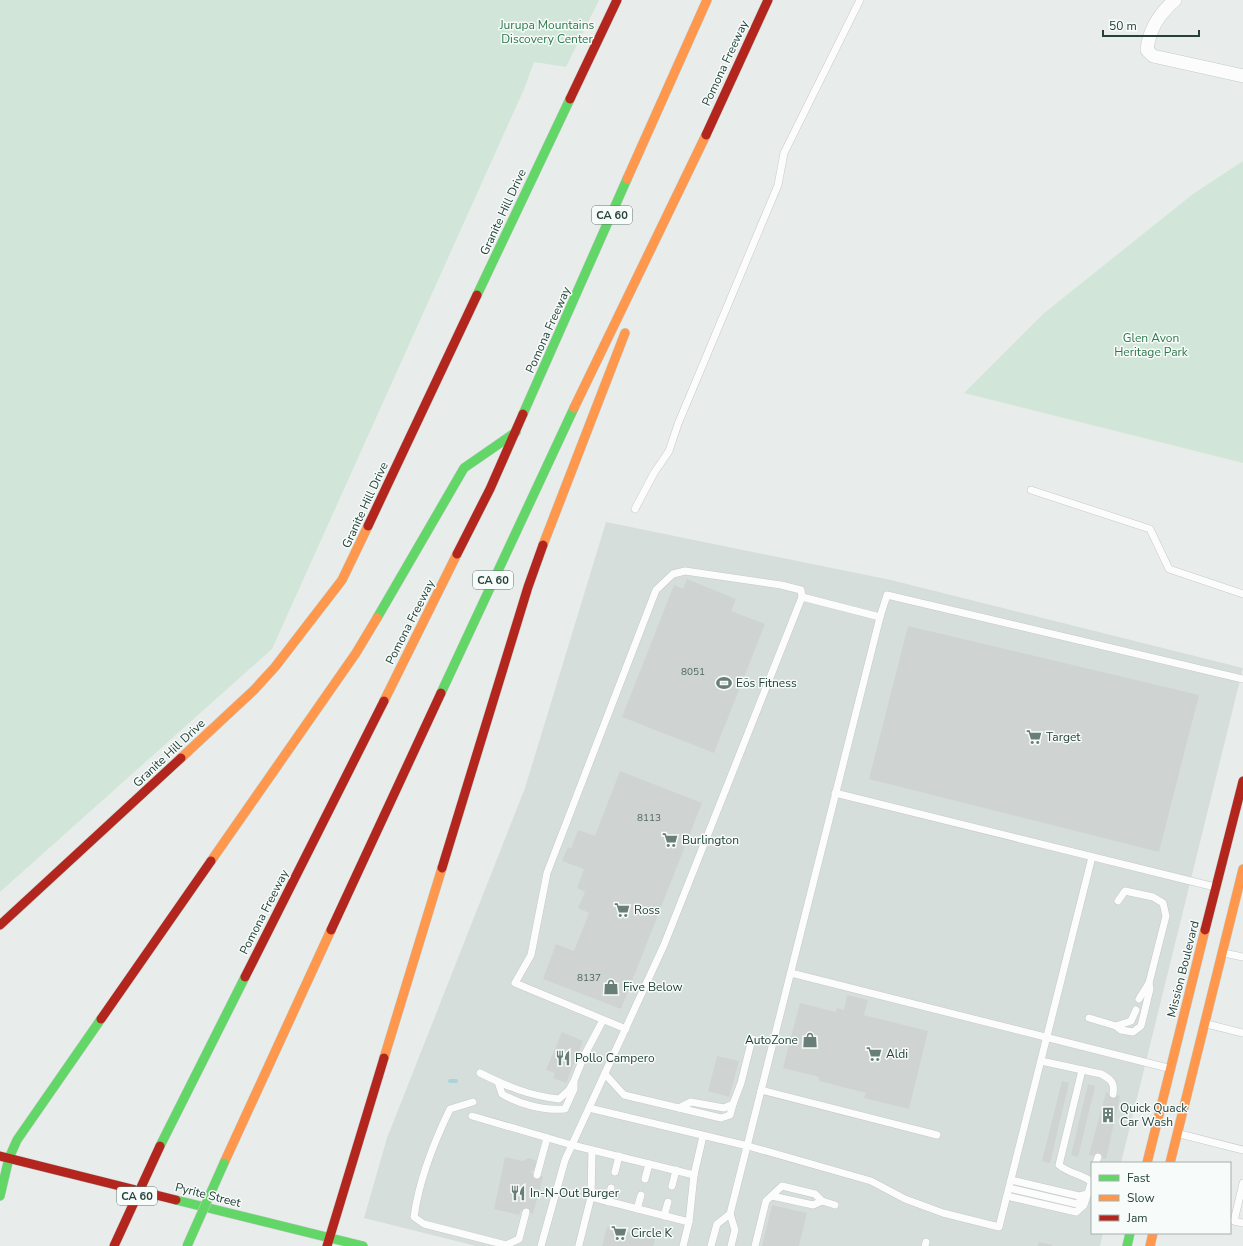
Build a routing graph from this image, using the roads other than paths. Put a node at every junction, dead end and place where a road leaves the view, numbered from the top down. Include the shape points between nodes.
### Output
1 (617, 0) edge
2 (707, 0) edge
3 (768, 0) edge
4 (860, 0) edge
5 (1175, 0) edge
6 (1243, 76) edge
7 (681, 188) junction
8 (641, 292) dead end
9 (629, 322) dead end
10 (516, 431) junction
11 (1031, 490) dead end
12 (635, 509) dead end
13 (1243, 594) edge
14 (802, 597) junction
15 (880, 617) junction
16 (1243, 679) edge
17 (1243, 781) edge
18 (835, 794) junction
19 (1092, 857) junction
20 (1243, 869) edge
21 (1226, 890) junction
22 (1118, 901) dead end
23 (0, 925) edge
24 (1222, 952) junction
25 (1243, 957) edge
26 (791, 973) junction
27 (1149, 983) junction
28 (1139, 999) dead end
29 (1136, 1010) dead end
30 (1089, 1018) dead end
31 (603, 1020) junction
32 (1205, 1024) junction
33 (1116, 1026) junction
34 (626, 1029) junction
35 (1243, 1033) edge
36 (1047, 1037) junction
37 (752, 1039) dead end
38 (1042, 1061) junction
39 (1170, 1068) junction
40 (1082, 1070) junction
41 (480, 1073) dead end
42 (605, 1074) junction
43 (574, 1081) junction
44 (498, 1082) junction
45 (762, 1090) junction
46 (1113, 1094) dead end
47 (473, 1102) dead end
48 (733, 1104) junction
49 (589, 1108) junction
50 (679, 1108) junction
51 (472, 1116) dead end
52 (1178, 1133) junction
53 (937, 1135) dead end
54 (704, 1136) junction
55 (547, 1138) junction
56 (572, 1145) junction
57 (748, 1146) junction
58 (592, 1150) junction
59 (1243, 1150) edge
60 (619, 1156) junction
61 (5, 1157) edge
62 (1147, 1162) edge
63 (1170, 1162) edge
64 (648, 1164) junction
65 (676, 1170) junction
66 (615, 1172) dead end
67 (537, 1174) dead end
68 (694, 1174) junction
69 (645, 1180) dead end
70 (1011, 1180) junction
71 (1091, 1180) edge
72 (1243, 1183) edge
73 (1091, 1184) edge
74 (672, 1186) dead end
75 (611, 1188) dead end
76 (1009, 1188) junction
77 (1088, 1193) junction
78 (641, 1195) dead end
79 (0, 1196) edge
80 (772, 1196) junction
81 (1007, 1196) junction
82 (591, 1197) junction
83 (822, 1201) junction
84 (608, 1202) junction
85 (668, 1202) dead end
86 (835, 1205) dead end
87 (637, 1209) junction
88 (526, 1212) dead end
89 (730, 1214) junction
90 (664, 1216) junction
91 (689, 1222) junction
92 (1243, 1223) edge
93 (1130, 1234) edge
94 (1153, 1234) edge
95 (328, 1242) edge
96 (579, 1245) edge
97 (114, 1246) edge
98 (188, 1246) edge
99 (363, 1246) edge
100 (541, 1246) edge
101 (683, 1246) edge
102 (711, 1246) edge
103 (731, 1246) edge
104 (755, 1246) edge
105 (1126, 1246) edge
106 (1150, 1246) edge

1 - 23 main road, Granite Hill Drive via 342,580 275,668 254,690
2 - 10 main road, Pomona Freeway / CA 60
3 - 7 main road, Pomona Freeway / CA 60
4 - 12 lane via 784,153 778,185 669,451
5 - 6 street via 1153,25 1147,50 1153,56
7 - 8 main road
7 - 98 main road, Pomona Freeway / CA 60, bridge via 531,496
9 - 95 main road via 528,587
10 - 61 main road via 464,468 356,653
10 - 97 main road, Pomona Freeway / CA 60, bridge via 482,504 160,1146
11 - 13 lane via 1150,529 1169,569
14 - 15 lane
14 - 31 lane via 801,590 781,585 686,571 673,574 656,590 546,873 531,955 515,983
14 - 34 lane via 664,945
15 - 16 lane via 887,594
15 - 18 lane
17 - 21 main road, Mission Boulevard
18 - 19 lane
18 - 26 lane
19 - 21 lane
19 - 36 lane
20 - 21 main road, Mission Boulevard
21 - 24 main road, Mission Boulevard
21 - 39 main road, Mission Boulevard
22 - 27 lane via 1124,891 1153,897 1163,903 1166,916
24 - 25 lane
24 - 32 main road, Mission Boulevard
26 - 36 lane
26 - 45 lane
27 - 28 lane
27 - 33 lane via 1150,989 1140,1026 1133,1032 1120,1030
29 - 33 lane via 1131,1021
30 - 33 lane
31 - 34 lane
31 - 43 lane
32 - 35 lane
32 - 52 main road, Mission Boulevard
34 - 42 lane
36 - 38 lane
36 - 39 lane
37 - 48 lane
38 - 40 lane
38 - 70 lane
39 - 62 main road, Mission Boulevard
40 - 46 lane via 1109,1078
40 - 71 lane via 1059,1165
41 - 44 lane
42 - 49 lane
42 - 50 lane via 624,1095
43 - 44 lane via 560,1099 529,1094
43 - 44 lane via 574,1089 565,1109 555,1110 512,1100 502,1094
45 - 53 lane
45 - 57 lane
47 - 88 lane via 450,1109 431,1154 414,1217 424,1224 506,1245 519,1239
48 - 50 lane via 724,1108 691,1102
48 - 50 lane via 730,1115 721,1118
49 - 54 lane
49 - 56 lane
51 - 55 lane
52 - 59 lane
52 - 63 main road, Mission Boulevard
54 - 57 lane
54 - 68 lane
55 - 56 lane
55 - 67 lane
56 - 58 lane
56 - 100 lane via 565,1160
57 - 81 lane via 871,1181 905,1199 943,1213 1000,1227
57 - 89 lane
58 - 60 lane
58 - 82 lane
60 - 64 lane
60 - 66 lane
61 - 79 main road
61 - 95 main road, Pyrite Street
64 - 65 lane
64 - 69 lane
65 - 68 lane
65 - 74 lane
68 - 91 lane
70 - 76 lane
70 - 77 lane via 1079,1196
72 - 92 lane via 1234,1220
73 - 77 lane
75 - 84 lane
76 - 77 lane via 1078,1204
76 - 81 lane
77 - 81 lane via 1084,1205 1076,1212
78 - 87 lane
80 - 83 lane via 813,1205
80 - 83 lane via 782,1186 815,1194
80 - 104 lane via 766,1201
82 - 84 lane
82 - 96 lane
83 - 86 lane
84 - 87 lane
85 - 90 lane
87 - 90 lane
89 - 102 lane via 717,1224
89 - 103 lane via 735,1230
90 - 91 lane
91 - 101 lane
93 - 105 main road
94 - 106 main road
95 - 99 main road, Pyrite Street

